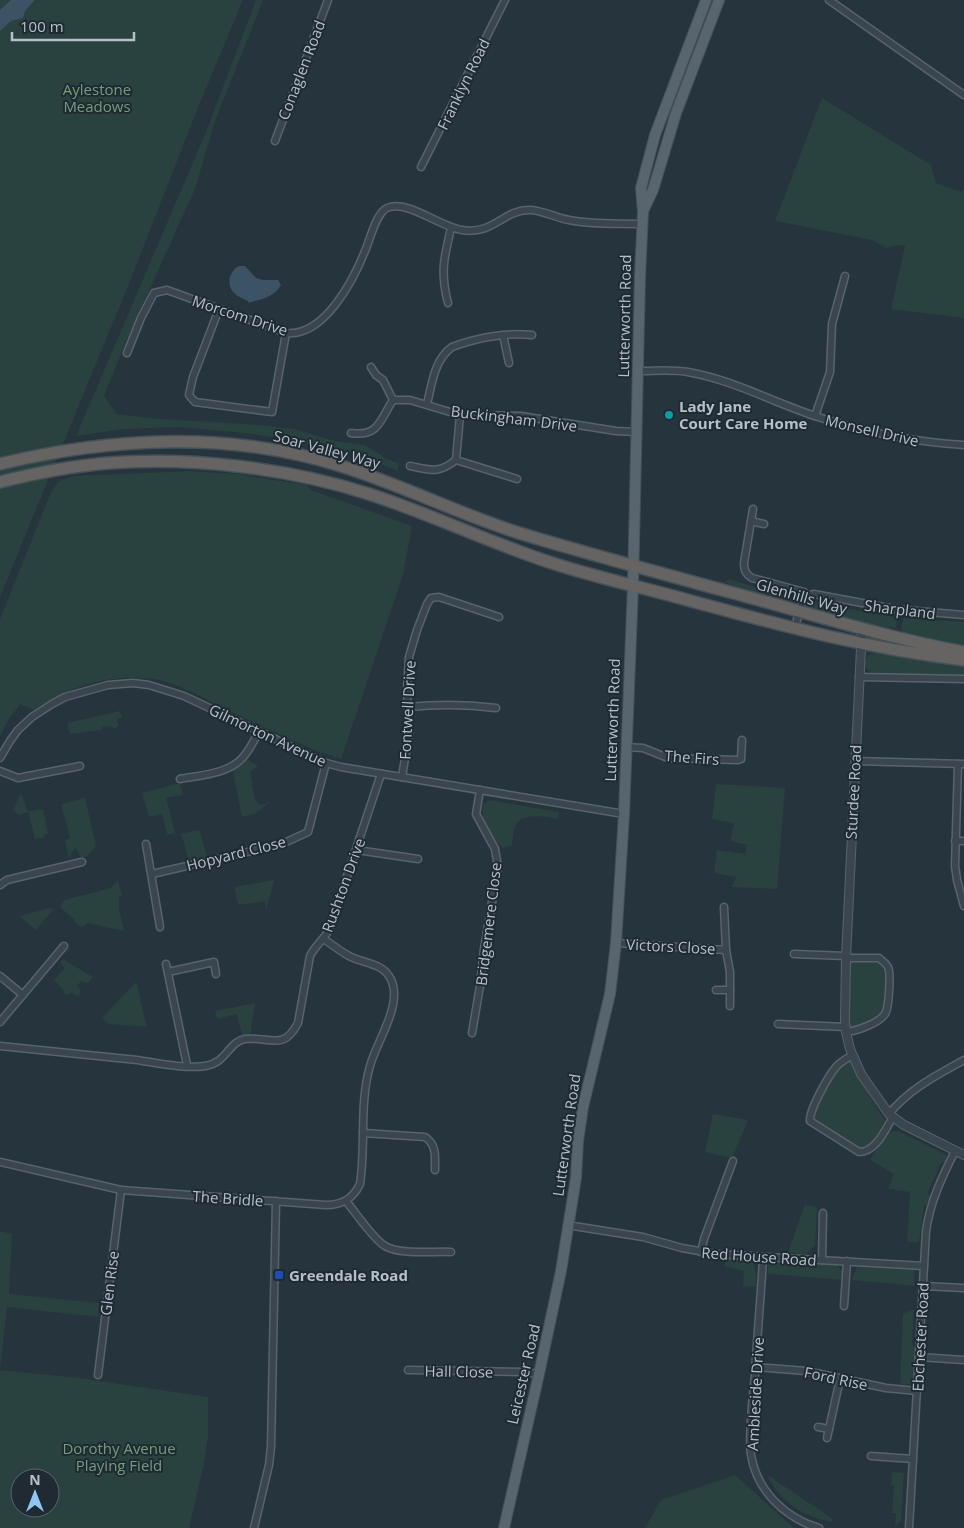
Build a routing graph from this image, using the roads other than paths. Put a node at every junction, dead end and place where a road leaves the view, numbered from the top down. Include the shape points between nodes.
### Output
1 (328, 0) edge
2 (505, 0) edge
3 (706, 0) edge
4 (719, 0) edge
5 (829, 0) edge
6 (964, 95) edge
7 (275, 141) dead end
8 (421, 168) dead end
9 (641, 188) junction
10 (652, 190) junction
11 (643, 212) junction
12 (642, 224) junction
13 (451, 228) junction
14 (844, 276) dead end
15 (448, 303) dead end
16 (219, 309) junction
17 (286, 332) junction
18 (503, 335) junction
19 (532, 335) dead end
20 (127, 353) dead end
21 (509, 363) dead end
22 (371, 367) dead end
23 (638, 371) junction
24 (392, 400) junction
25 (427, 404) junction
26 (460, 414) junction
27 (816, 416) junction
28 (637, 432) junction
29 (350, 433) dead end
30 (964, 446) edge
31 (456, 460) junction
32 (0, 464) edge
33 (410, 466) dead end
34 (517, 480) dead end
35 (0, 482) edge
36 (753, 509) dead end
37 (751, 521) junction
38 (764, 524) dead end
39 (633, 566) junction
40 (633, 586) junction
41 (807, 596) junction
42 (799, 611) junction
43 (964, 615) edge
44 (499, 617) dead end
45 (862, 628) junction
46 (795, 629) junction
47 (860, 644) junction
48 (964, 652) edge
49 (964, 660) edge
50 (858, 677) junction
51 (964, 679) edge
52 (408, 706) junction
53 (496, 708) dead end
54 (259, 732) junction
55 (742, 740) dead end
56 (626, 747) junction
57 (0, 758) edge
58 (855, 761) junction
59 (326, 763) junction
60 (961, 764) edge
61 (80, 766) dead end
62 (0, 771) edge
63 (381, 774) junction
64 (402, 777) junction
65 (180, 779) dead end
66 (480, 790) junction
67 (624, 814) junction
68 (955, 841) junction
69 (964, 841) edge
70 (146, 844) dead end
71 (357, 850) junction
72 (418, 859) dead end
73 (82, 862) dead end
74 (152, 874) junction
75 (0, 885) edge
76 (964, 906) edge
77 (724, 907) dead end
78 (160, 926) dead end
79 (324, 939) junction
80 (616, 943) junction
81 (64, 946) dead end
82 (726, 950) junction
83 (794, 954) dead end
84 (846, 957) junction
85 (166, 964) dead end
86 (168, 972) junction
87 (216, 974) dead end
88 (0, 976) edge
89 (716, 990) dead end
90 (730, 990) junction
91 (23, 995) junction
92 (730, 1006) dead end
93 (0, 1022) edge
94 (778, 1024) dead end
95 (846, 1030) junction
96 (472, 1033) dead end
97 (0, 1046) edge
98 (853, 1055) junction
99 (964, 1060) edge
100 (187, 1065) junction
101 (891, 1116) junction
102 (363, 1133) junction
103 (955, 1151) junction
104 (964, 1155) edge
105 (734, 1161) dead end
106 (0, 1162) edge
107 (435, 1170) dead end
108 (120, 1190) junction
109 (346, 1201) junction
110 (276, 1202) junction
111 (823, 1213) dead end
112 (567, 1225) junction
113 (451, 1252) dead end
114 (701, 1252) junction
115 (763, 1258) junction
116 (822, 1260) junction
117 (847, 1261) junction
118 (924, 1266) junction
119 (923, 1286) junction
120 (964, 1288) edge
121 (844, 1306) dead end
122 (919, 1357) junction
123 (964, 1360) edge
124 (755, 1367) junction
125 (408, 1370) dead end
126 (539, 1374) junction
127 (98, 1375) dead end
128 (840, 1379) junction
129 (917, 1391) junction
130 (818, 1427) dead end
131 (829, 1429) junction
132 (827, 1438) dead end
133 (871, 1456) dead end
134 (913, 1459) junction
135 (805, 1526) edge
136 (254, 1528) edge
137 (504, 1528) edge
138 (819, 1528) edge
139 (909, 1528) edge

1 - 7 street, Conaglen Road
2 - 8 street, Franklyn Road
3 - 9 main road, Lutterworth Road via 655,135
4 - 10 main road, Lutterworth Road via 676,113
5 - 6 street
9 - 10 main road
9 - 11 main road, Lutterworth Road
10 - 11 main road, Lutterworth Road
11 - 12 main road, Lutterworth Road
12 - 13 street, Morcom Drive via 571,221 529,210 479,231
12 - 23 main road, Lutterworth Road
13 - 15 street via 442,270
13 - 17 street, Morcom Drive via 404,207 385,208 342,296 309,330
14 - 27 street via 832,324 830,372
16 - 17 street, Morcom Drive
16 - 17 street via 193,377 189,395 195,402 272,412
16 - 20 street, Morcom Drive via 167,290 154,293
18 - 19 street
18 - 21 street
18 - 25 street via 460,344 446,351 435,372
22 - 24 street via 383,380
23 - 27 street, Monsell Drive via 686,372 711,377
23 - 28 main road, Lutterworth Road
24 - 25 street, Buckingham Drive
24 - 29 street via 378,426 370,432
25 - 26 street, Buckingham Drive
26 - 28 street, Buckingham Drive via 521,416
26 - 31 street
27 - 30 street, Monsell Drive via 910,440
28 - 39 main road, Lutterworth Road
31 - 33 street via 444,469
31 - 34 street
32 - 39 highway, Soar Valley Way via 84,448 144,443 216,442 289,452 367,474 517,532
35 - 40 highway via 35,473 110,463 182,462 249,468 320,481 389,501 545,560
36 - 37 street, Sharpland
37 - 38 street
37 - 41 street, Sharpland via 744,563 747,575 804,592
39 - 40 main road, Lutterworth Road
39 - 42 highway, Glenhills Way
40 - 46 highway
40 - 56 main road, Lutterworth Road
41 - 42 street
41 - 43 street, Sharpland via 814,594 894,609
42 - 45 highway, Glenhills Way
42 - 46 street
44 - 52 street, Fontwell Drive via 439,597 432,598 424,609 409,658
45 - 47 street, Sturdee Road
45 - 48 highway, Glenhills Way
46 - 47 highway
47 - 49 highway
47 - 50 street, Sturdee Road
50 - 51 street
50 - 58 street, Sturdee Road
52 - 53 street via 448,704
52 - 64 street, Fontwell Drive via 409,732
54 - 57 street, Gilmorton Avenue via 167,690 141,684 108,685 65,697 42,709 18,730
54 - 59 street, Gilmorton Avenue
54 - 65 street via 245,755 232,766
55 - 56 street, The Firs via 741,759 738,760 668,758 643,748
56 - 67 main road, Lutterworth Road
58 - 60 street
58 - 84 street, Sturdee Road
59 - 63 street, Gilmorton Avenue
59 - 74 street, Hopyard Close via 308,832 282,844
60 - 68 street
61 - 62 street via 18,778
63 - 64 street, Gilmorton Avenue
63 - 71 street, Rushton Drive
64 - 66 street, Gilmorton Avenue
66 - 67 street, Gilmorton Avenue
66 - 96 street, Bridgemere Close via 476,814 495,849 498,866
67 - 80 main road, Lutterworth Road
68 - 69 street
68 - 76 street via 955,866
70 - 74 street
71 - 72 street
71 - 79 street, Rushton Drive
73 - 75 street via 7,880
74 - 78 street
77 - 82 street, Victors Close
79 - 100 street, Rushton Drive via 310,956 298,1023 287,1038 247,1039 237,1043 217,1062 207,1066
79 - 102 street via 359,961 382,969 393,983 390,1018 370,1065
80 - 82 street, Victors Close
80 - 112 main road, Lutterworth Road via 610,994 583,1107 576,1178
81 - 91 street
82 - 90 street, Victors Close
83 - 84 street
84 - 95 street, Sturdee Road
84 - 95 street via 879,958 888,967 889,977 884,1016 857,1031
85 - 86 street
86 - 87 street via 214,962
86 - 100 street
88 - 91 street
89 - 90 street
90 - 92 street, Victors Close
91 - 93 street
94 - 95 street
95 - 98 street, Sturdee Road
97 - 100 street
98 - 101 street, Sturdee Road via 861,1074
98 - 101 street via 837,1065 809,1115 810,1121 859,1152 866,1152 872,1148
99 - 101 street via 922,1084 901,1101
101 - 103 street, Sturdee Road
102 - 107 street via 425,1137 434,1147
102 - 109 street via 360,1184
103 - 104 street, Sturdee Road
103 - 118 street, Ebchester Road via 928,1216
105 - 114 street
106 - 108 street, The Bridle
108 - 110 street, The Bridle
108 - 127 street, Glen Rise
109 - 110 street, The Bridle via 332,1205
109 - 113 street via 386,1247
110 - 136 street via 269,1465
111 - 116 street
112 - 114 street, Red House Road via 643,1237
112 - 126 main road, Leicester Road via 561,1271
114 - 115 street, Red House Road
115 - 116 street, Red House Road
115 - 124 street, Ambleside Drive
116 - 117 street, Red House Road
117 - 118 street, Red House Road
117 - 121 street
118 - 119 street, Ebchester Road
119 - 120 street
119 - 122 street, Ebchester Road
122 - 123 street
122 - 129 street, Ebchester Road
124 - 128 street, Ford Rise via 793,1369
124 - 135 street, Ambleside Drive via 750,1444 752,1462 772,1500
125 - 126 street, Hall Close
126 - 137 main road, Leicester Road
128 - 129 street, Ford Rise
128 - 131 street
129 - 134 street, Ebchester Road
130 - 131 street
131 - 132 street
133 - 134 street
134 - 139 street, Ebchester Road
135 - 138 street, Ambleside Drive

